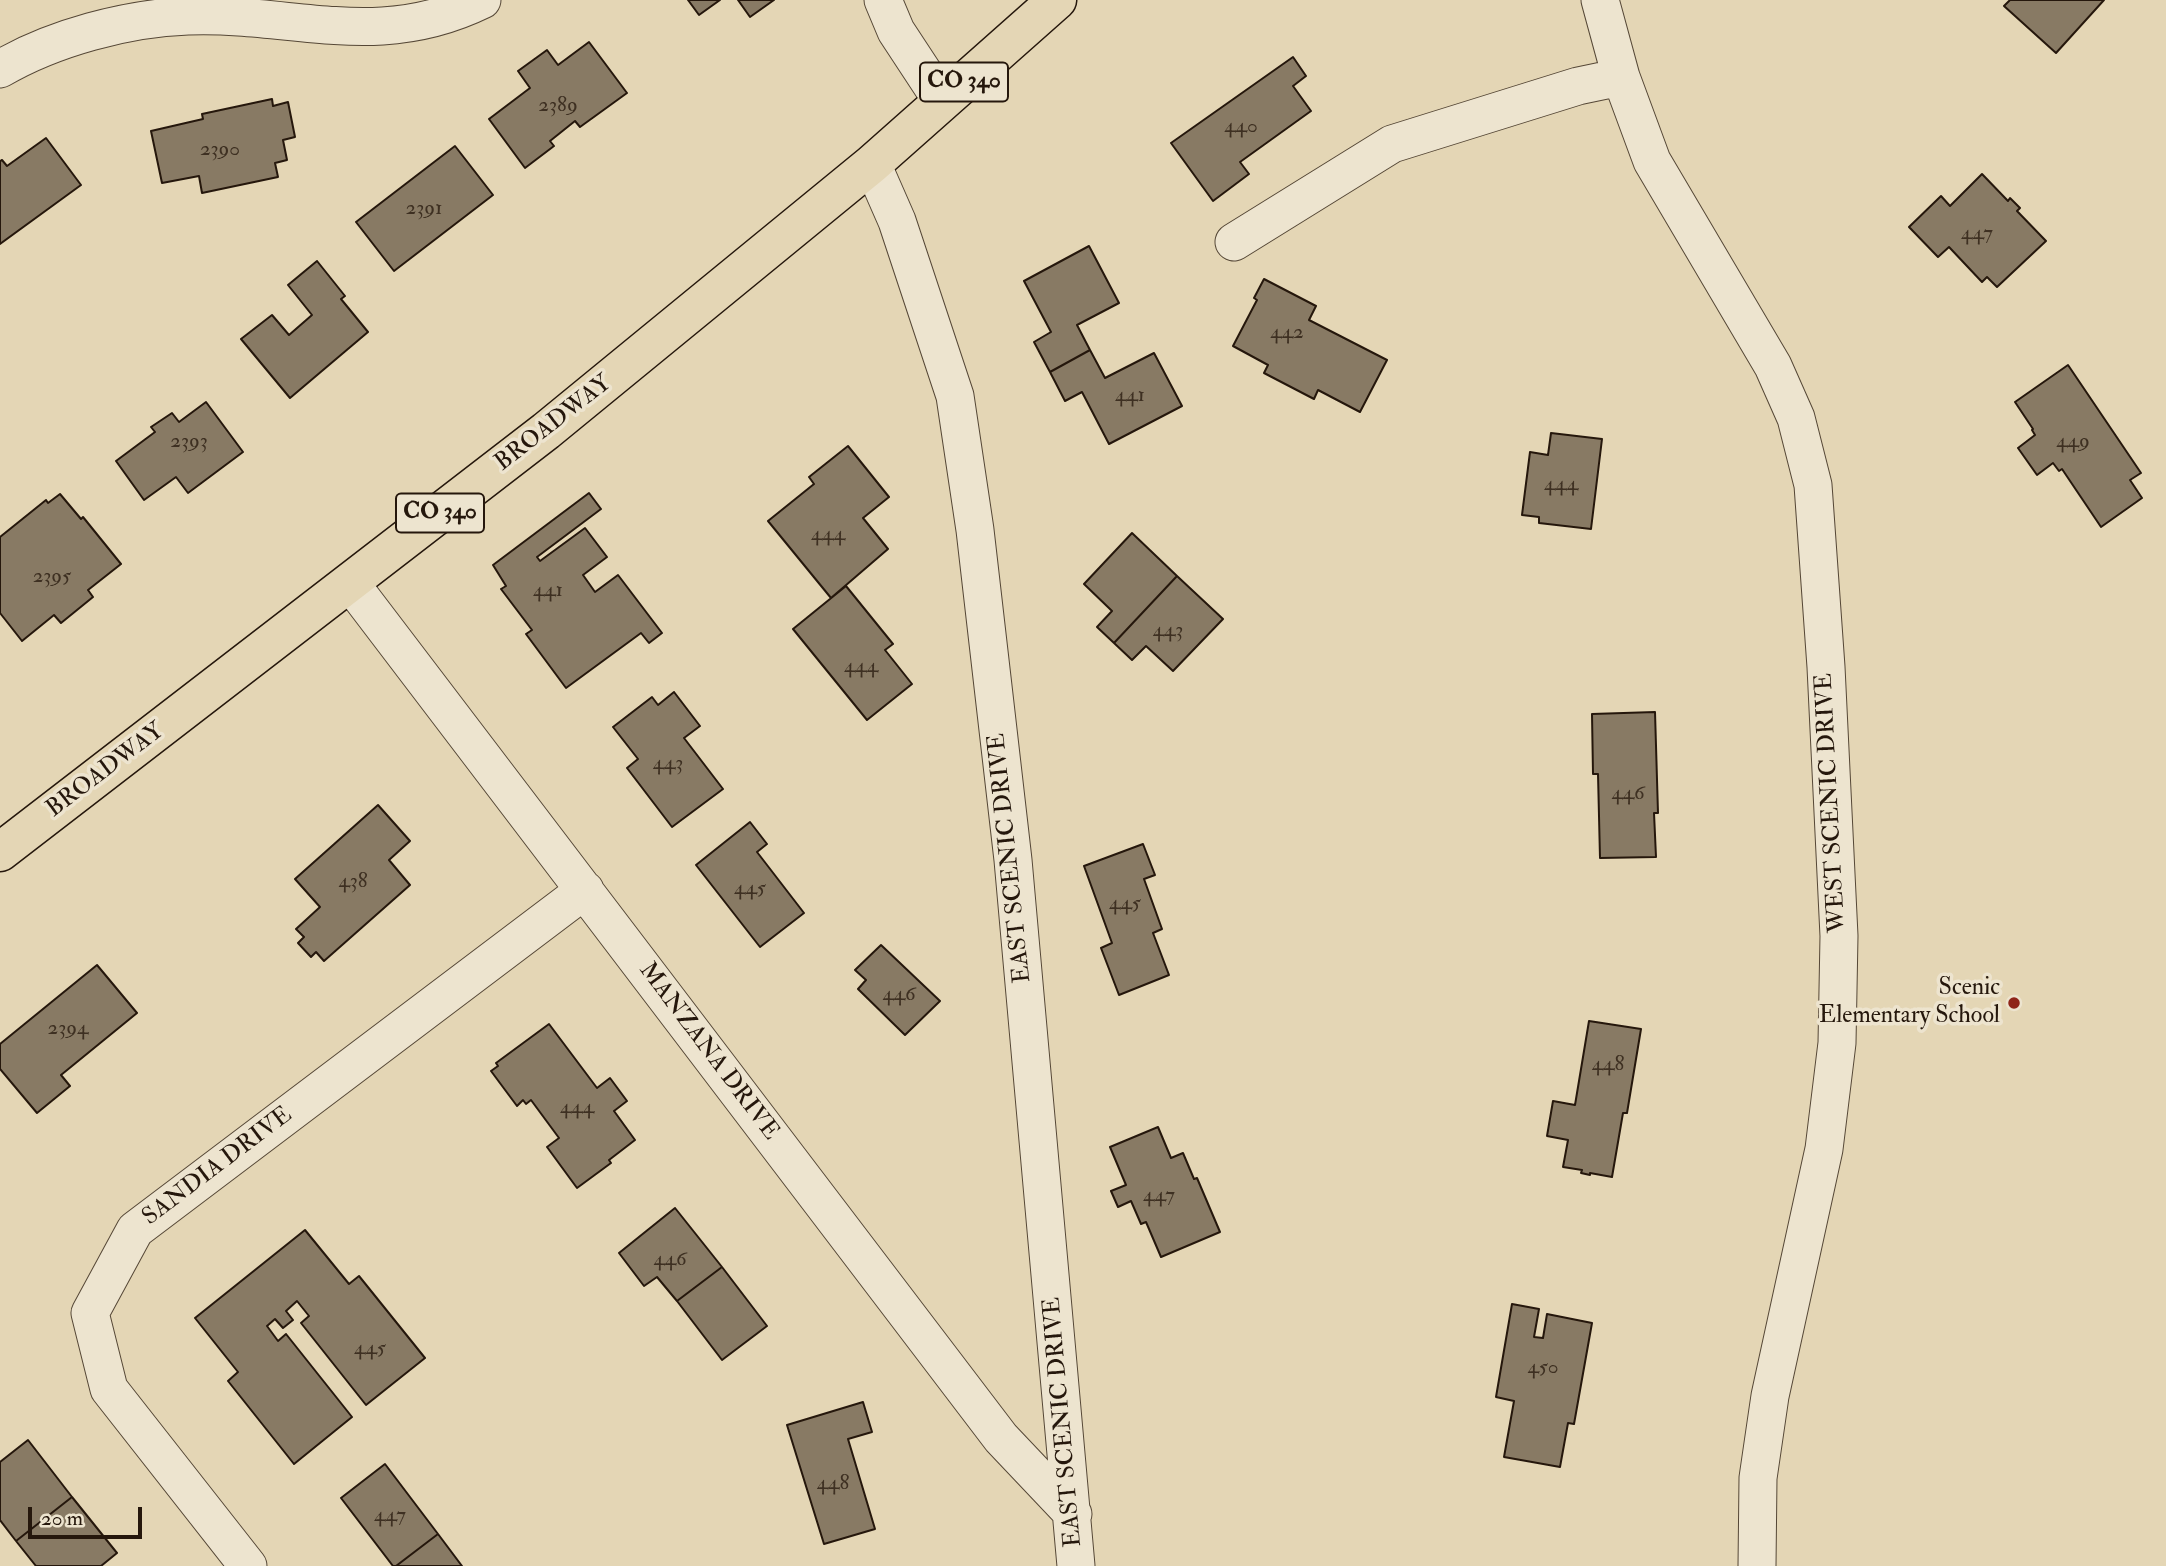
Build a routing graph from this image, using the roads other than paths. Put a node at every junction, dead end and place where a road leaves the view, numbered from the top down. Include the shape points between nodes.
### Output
1 (482, 0) edge
2 (883, 0) edge
3 (1057, 0) edge
4 (1600, 0) edge
5 (0, 69) edge
6 (1621, 77) junction
7 (942, 101) junction
8 (872, 164) junction
9 (1234, 242) dead end
10 (351, 584) junction
11 (0, 852) edge
12 (585, 891) junction
13 (1073, 1514) junction
14 (248, 1566) edge
15 (1076, 1566) edge
16 (1757, 1566) edge

1 - 5 street via 429,20 359,28 190,16 146,19 49,45
2 - 7 street via 896,31
3 - 7 main road, BROADWAY / CO 340
4 - 6 street, WEST SCENIC DRIVE
6 - 9 street via 1392,144
6 - 16 street, WEST SCENIC DRIVE via 1653,160 1773,366 1796,418 1812,485 1838,922 1837,1042 1824,1149 1770,1396 1758,1478
7 - 8 main road, BROADWAY / CO 340
8 - 10 main road, BROADWAY / CO 340
8 - 13 street, EAST SCENIC DRIVE via 897,221 955,396 969,490 1013,860
10 - 11 main road, BROADWAY / CO 340
10 - 12 street, MANZANA DRIVE
12 - 13 street, MANZANA DRIVE via 1001,1438
12 - 14 street, SANDIA DRIVE via 135,1230 90,1313 109,1389
13 - 15 street, EAST SCENIC DRIVE

